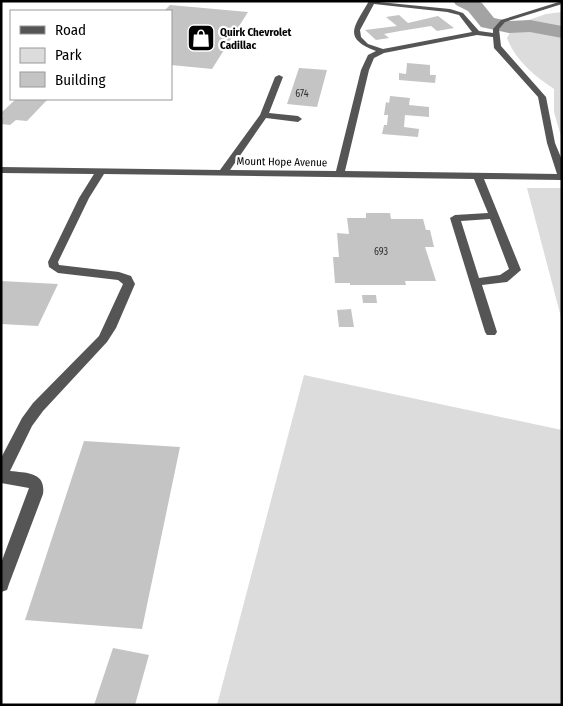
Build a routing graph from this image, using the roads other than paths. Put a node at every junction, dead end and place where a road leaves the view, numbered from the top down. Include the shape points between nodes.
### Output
1 (562, 2) edge
2 (496, 32) junction
3 (477, 33) junction
4 (382, 51) junction
5 (279, 77) dead end
6 (264, 115) junction
7 (298, 119) dead end
8 (1, 170) edge
9 (101, 172) junction
10 (223, 173) junction
11 (340, 174) junction
12 (562, 175) edge
13 (478, 176) junction
14 (493, 216) junction
15 (475, 282) junction
16 (491, 332) dead end
17 (1, 474) edge
18 (1, 584) edge

1 - 2 street via 503,21
2 - 3 street
2 - 12 street via 497,46 542,97 551,143
3 - 4 street
3 - 4 street via 461,14 448,10 372,2 357,30 358,38
4 - 11 street via 371,57 365,70
5 - 6 street
6 - 7 street
6 - 10 street
8 - 9 street, Mount Hope Avenue
9 - 10 street, Mount Hope Avenue
9 - 17 street via 84,198 53,262 54,267 119,276 127,279 128,284 103,339 38,407
10 - 11 street, Mount Hope Avenue
11 - 13 street, Mount Hope Avenue
12 - 13 street, Mount Hope Avenue
13 - 14 street
14 - 15 street via 515,270 504,279
14 - 15 street via 455,218
15 - 16 street
17 - 18 street via 37,485

